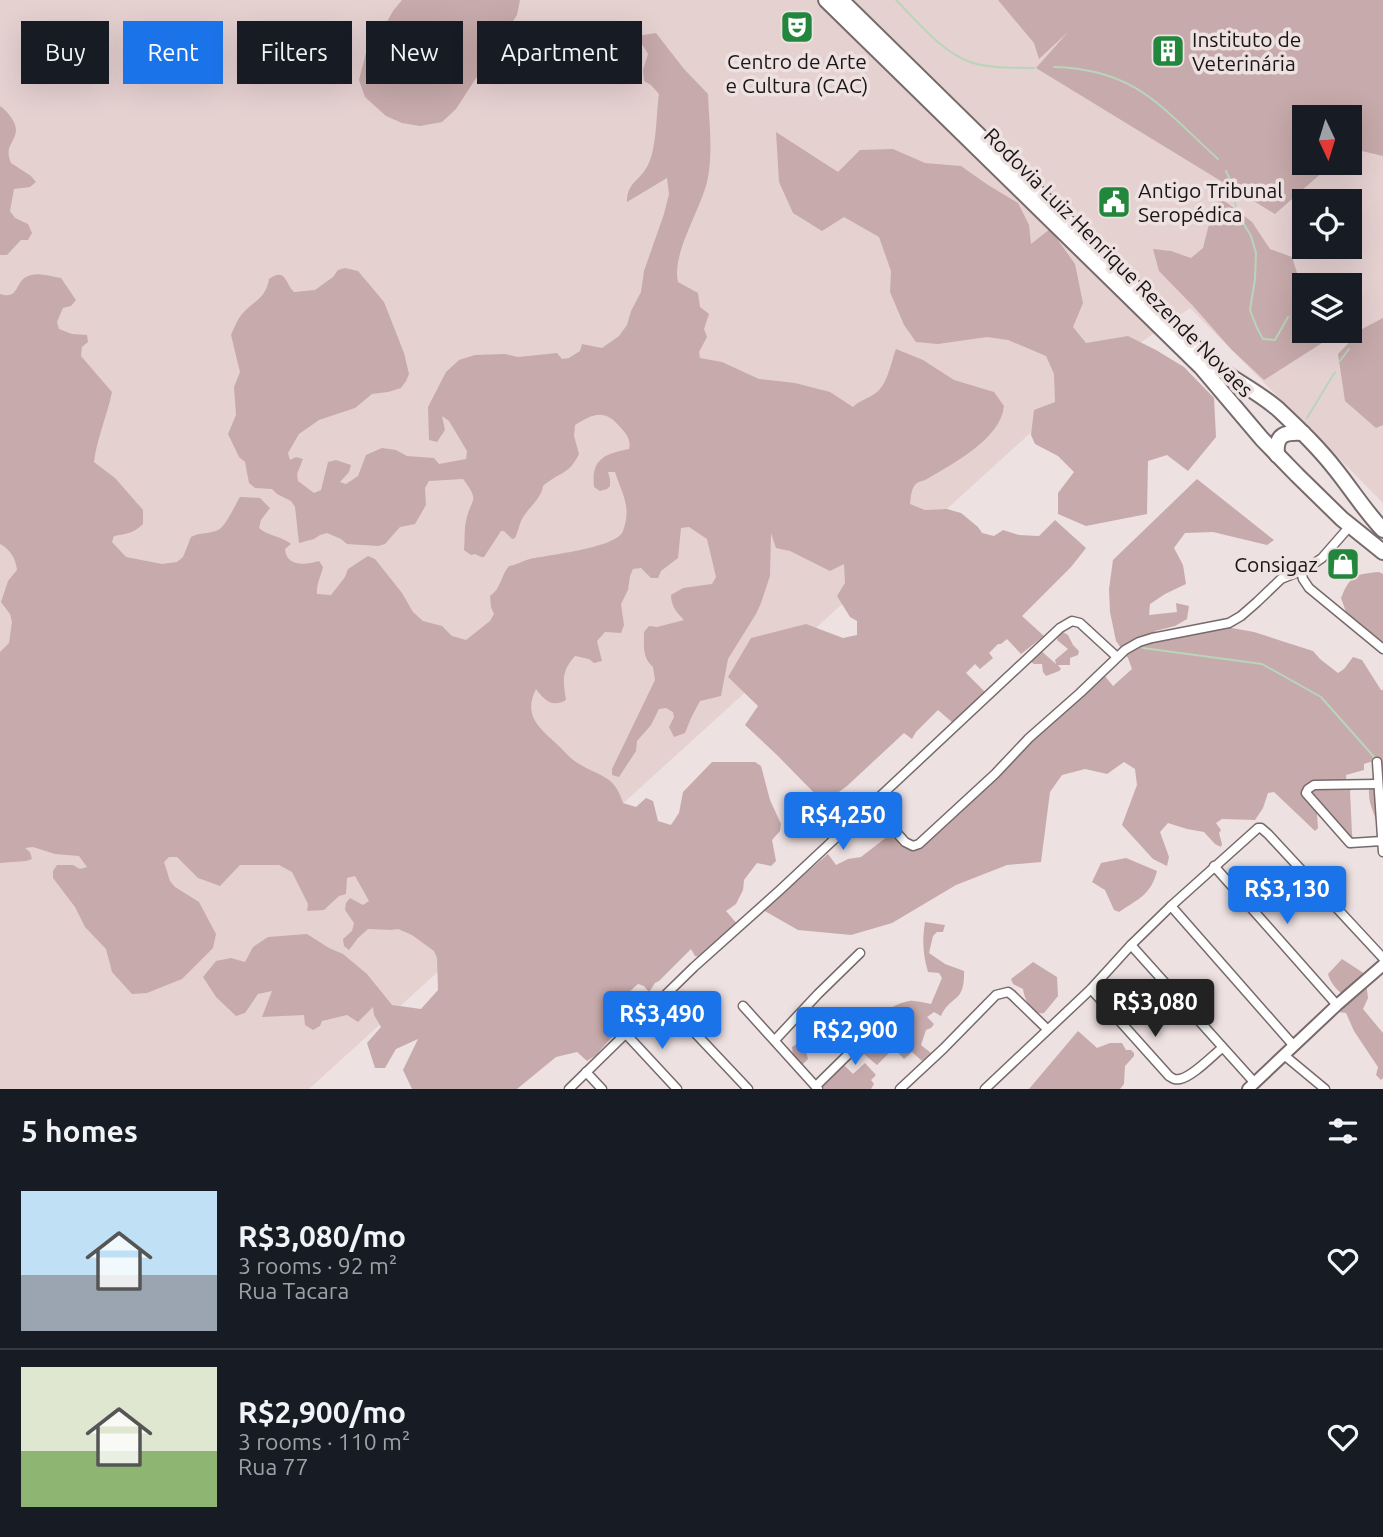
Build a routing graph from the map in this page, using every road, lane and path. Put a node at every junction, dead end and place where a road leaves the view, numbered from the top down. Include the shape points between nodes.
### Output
1 (826, 0) edge
2 (841, 0) edge
3 (1303, 433) junction
4 (1277, 455) junction
5 (1350, 526) junction
6 (1383, 530) edge
7 (1383, 552) edge
8 (1301, 571) junction
9 (1383, 649) edge
10 (1117, 657) junction
11 (1377, 762) dead end
12 (1378, 784) junction
13 (873, 805) junction
14 (1382, 841) edge
15 (1383, 852) edge
16 (1214, 866) junction
17 (1171, 906) junction
18 (1131, 945) junction
19 (860, 953) dead end
20 (1383, 958) edge
21 (1383, 965) edge
22 (1091, 989) junction
23 (662, 998) junction
24 (1337, 1005) junction
25 (743, 1006) dead end
26 (875, 1028) dead end
27 (1047, 1029) junction
28 (625, 1033) junction
29 (775, 1040) junction
30 (1294, 1046) junction
31 (1222, 1048) junction
32 (1284, 1055) junction
33 (586, 1072) junction
34 (1251, 1086) edge
35 (817, 1088) edge
36 (569, 1089) edge
37 (602, 1089) edge
38 (677, 1089) edge
39 (748, 1089) edge
40 (900, 1089) edge
41 (985, 1089) edge
42 (1325, 1089) edge

1 - 4 highway, Rodovia Luiz Henrique Rezende Novaes via 1201,368
2 - 3 highway, Rodovia Luiz Henrique Rezende Novaes via 1208,360 1266,400
3 - 4 highway via 1282,436
3 - 6 highway, Rodovia Luiz Henrique Rezende Novaes
4 - 5 highway, Rodovia Luiz Henrique Rezende Novaes
5 - 7 highway, Rodovia Luiz Henrique Rezende Novaes
5 - 8 street via 1322,558
8 - 9 street via 1309,589
8 - 10 street via 1281,579 1229,623 1152,638
10 - 13 street via 1080,623 1068,622
10 - 13 street via 919,844 905,842
11 - 12 street
12 - 14 street
12 - 14 street via 1314,785 1306,791 1350,843
13 - 23 street
14 - 15 street
16 - 17 street
16 - 20 street via 1261,828
16 - 24 street
17 - 18 street
17 - 30 street
18 - 22 street
18 - 31 street
19 - 29 street
21 - 24 street
22 - 27 street
22 - 31 street via 1174,1080 1188,1075
23 - 28 street
23 - 39 street
24 - 30 street
25 - 29 street
26 - 35 street
27 - 40 street via 1012,995 996,995
27 - 41 street
28 - 33 street
28 - 38 street
29 - 35 street
30 - 32 street
31 - 34 street
32 - 34 street
32 - 42 street
33 - 36 street
33 - 37 street

